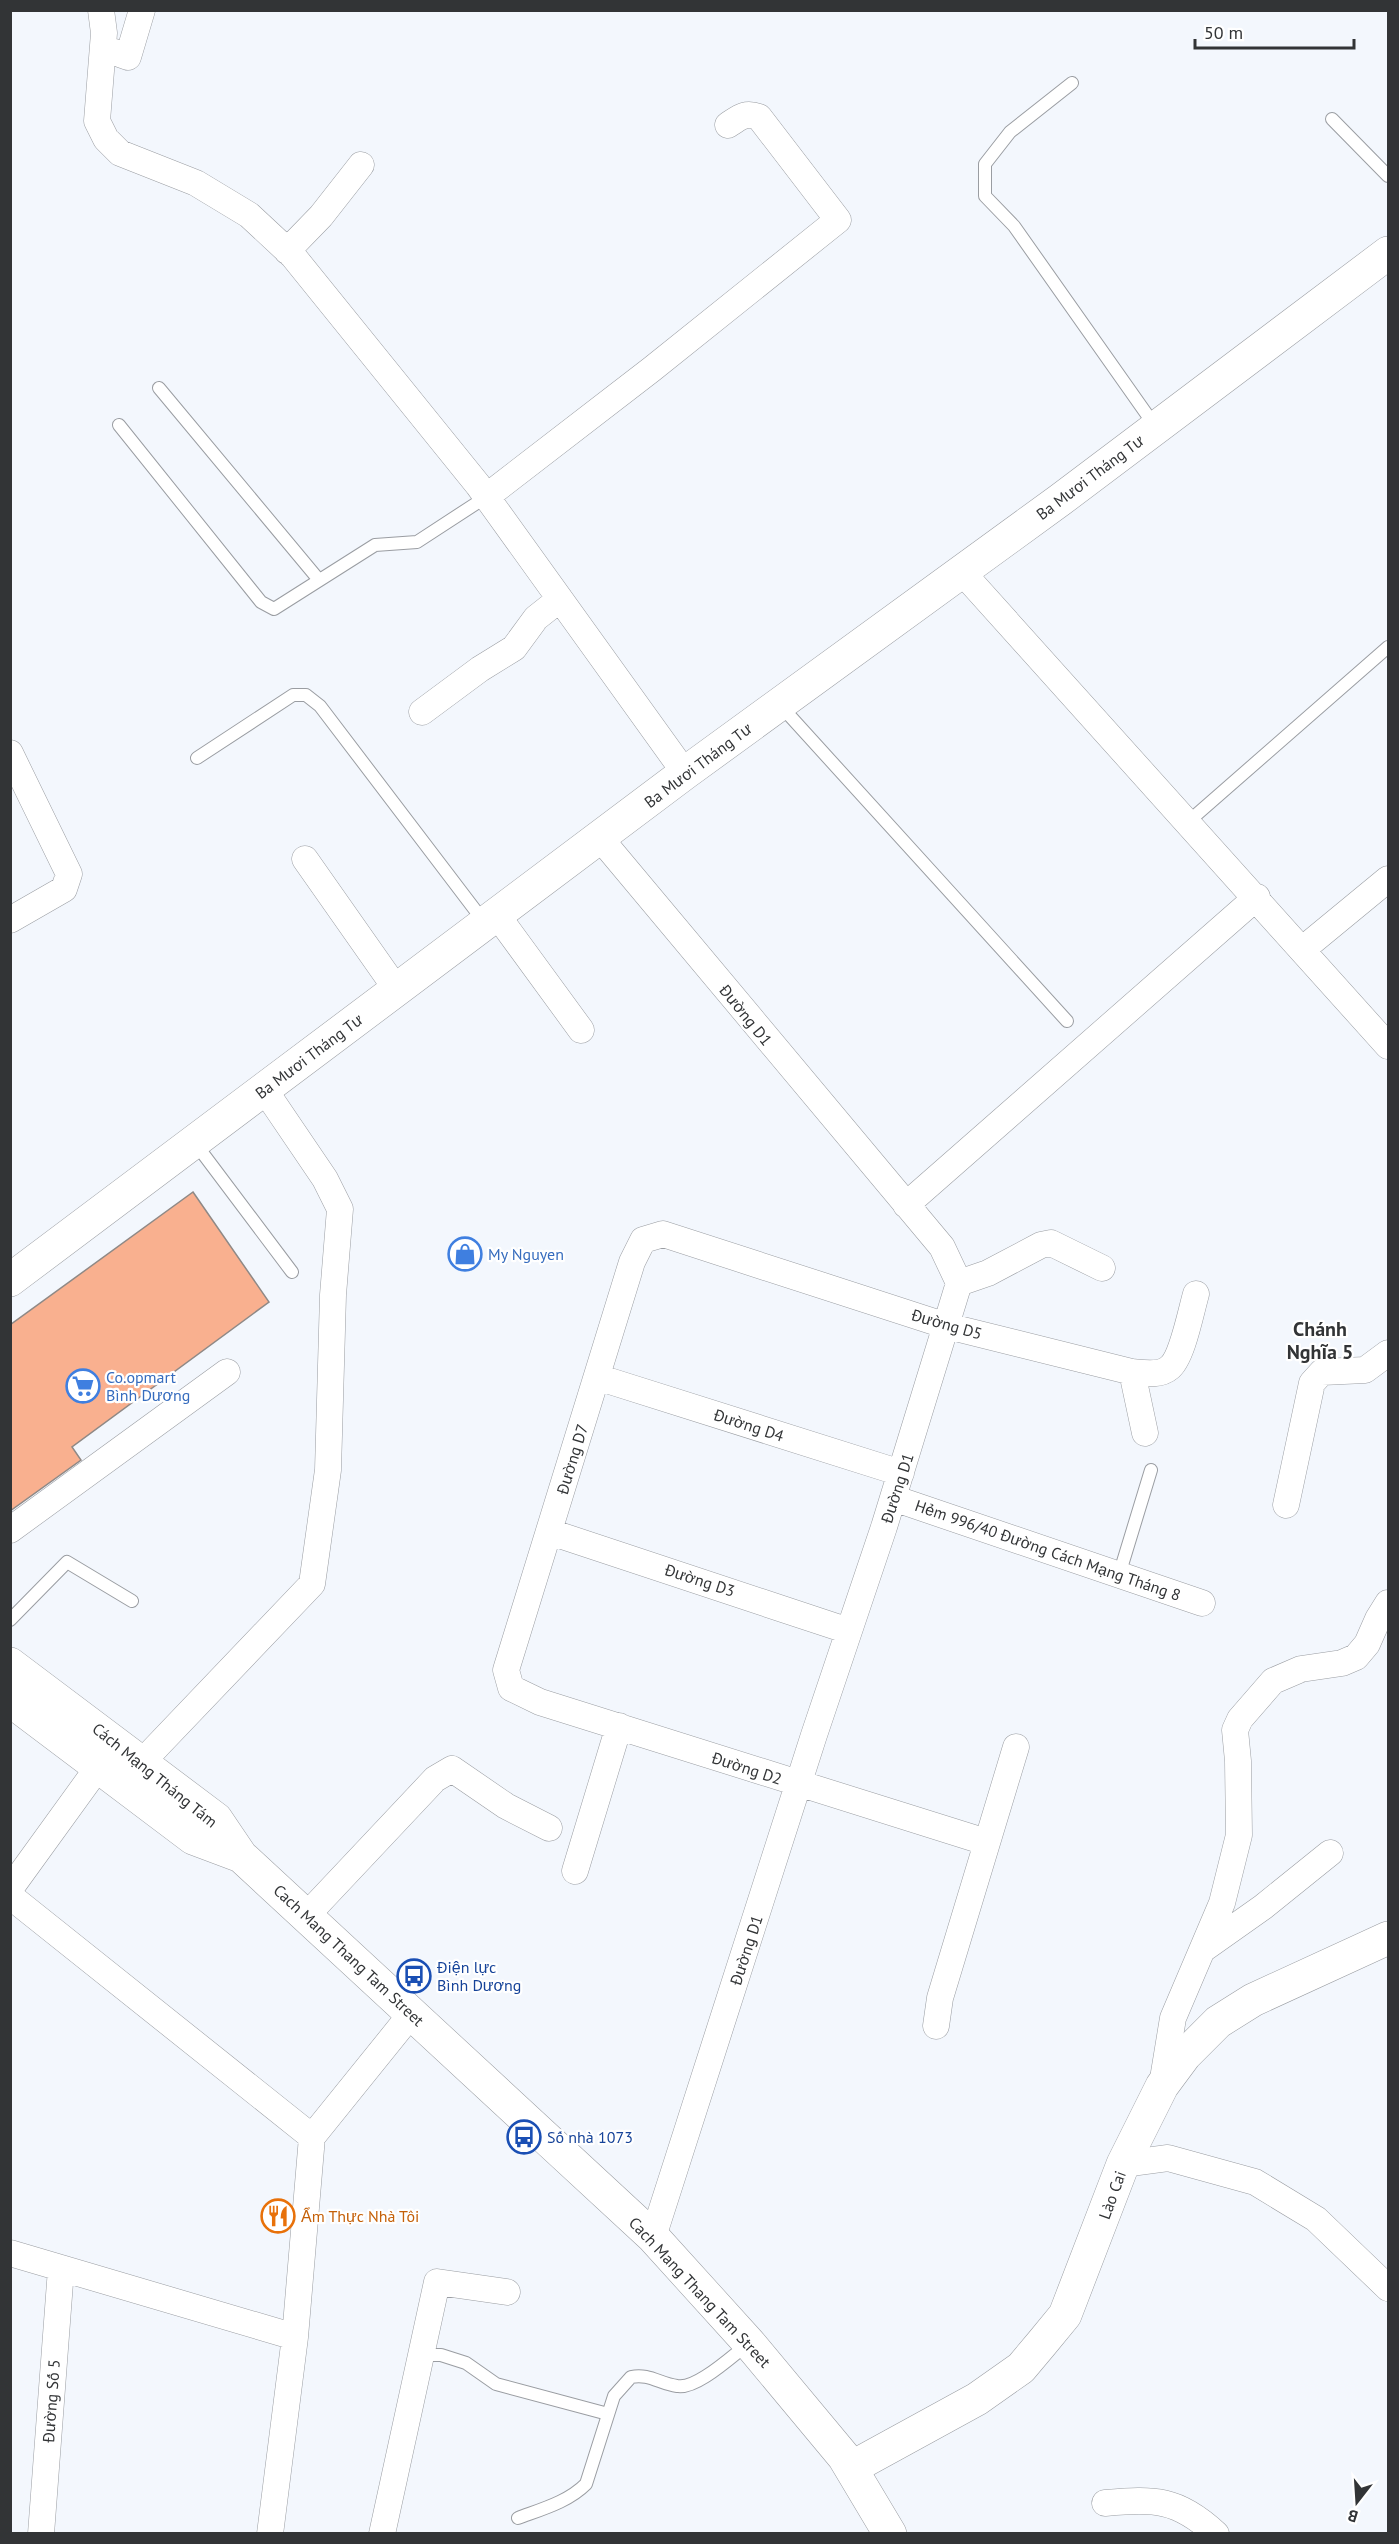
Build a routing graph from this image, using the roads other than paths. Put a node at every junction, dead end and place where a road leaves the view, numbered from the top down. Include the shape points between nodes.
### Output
1 (101, 10) edge
2 (142, 10) edge
3 (103, 48) junction
4 (1072, 83) dead end
5 (1332, 119) dead end
6 (728, 125) dead end
7 (361, 165) dead end
8 (1389, 176) edge
9 (287, 250) junction
10 (1389, 253) edge
11 (159, 388) dead end
12 (118, 425) dead end
13 (1156, 427) junction
14 (486, 497) junction
15 (962, 572) junction
16 (319, 580) junction
17 (560, 599) junction
18 (1389, 647) edge
19 (779, 705) junction
20 (422, 712) dead end
21 (10, 753) edge
22 (197, 758) dead end
23 (685, 773) junction
24 (1188, 822) junction
25 (600, 838) junction
26 (305, 859) dead end
27 (1389, 879) edge
28 (1257, 897) junction
29 (491, 919) junction
30 (10, 920) edge
31 (1303, 949) junction
32 (397, 990) junction
33 (1067, 1021) dead end
34 (581, 1030) dead end
35 (1389, 1046) edge
36 (264, 1089) junction
37 (195, 1142) junction
38 (906, 1205) junction
39 (651, 1235) joint
40 (1102, 1268) dead end
41 (292, 1272) dead end
42 (10, 1280) edge
43 (959, 1283) junction
44 (1196, 1294) dead end
45 (947, 1326) junction
46 (1389, 1353) edge
47 (227, 1372) dead end
48 (1132, 1372) junction
49 (597, 1377) junction
50 (1145, 1433) dead end
51 (1151, 1470) dead end
52 (901, 1473) junction
53 (893, 1498) junction
54 (1286, 1504) dead end
55 (10, 1530) edge
56 (550, 1532) junction
57 (1119, 1575) junction
58 (132, 1601) dead end
59 (1202, 1603) dead end
60 (1389, 1603) edge
61 (10, 1620) edge
62 (849, 1630) junction
63 (10, 1664) edge
64 (511, 1688) joint
65 (10, 1700) edge
66 (619, 1726) junction
67 (1016, 1747) dead end
68 (142, 1762) junction
69 (99, 1766) junction
70 (798, 1785) junction
71 (549, 1828) dead end
72 (986, 1842) junction
73 (1330, 1853) dead end
74 (241, 1856) junction
75 (575, 1872) dead end
76 (10, 1889) edge
77 (10, 1896) edge
78 (306, 1916) junction
79 (1389, 1938) edge
80 (1205, 1948) junction
81 (412, 2013) junction
82 (936, 2026) dead end
83 (1162, 2086) junction
84 (312, 2137) junction
85 (1123, 2164) junction
86 (652, 2236) junction
87 (10, 2253) edge
88 (61, 2269) junction
89 (1389, 2288) edge
90 (507, 2292) dead end
91 (296, 2337) junction
92 (749, 2343) junction
93 (422, 2355) junction
94 (608, 2414) junction
95 (851, 2468) junction
96 (1105, 2503) dead end
97 (518, 2518) dead end
98 (41, 2534) edge
99 (270, 2534) edge
100 (382, 2534) edge
101 (890, 2534) edge
102 (1216, 2534) edge

1 - 3 street
2 - 3 street via 128,57
3 - 9 street via 97,121 106,139 120,153 196,183 249,215
4 - 13 lane via 1010,132 985,164 985,196 1014,226
5 - 8 lane
6 - 14 street via 742,115 759,117 838,220
7 - 9 street via 321,216
9 - 14 street
10 - 13 street, Ba Mươi Tháng Tư
11 - 16 lane
12 - 16 lane via 261,602 274,609
13 - 15 street, Ba Mươi Tháng Tư
14 - 16 lane via 426,538 409,544 375,545
14 - 17 street
15 - 19 street, Ba Mươi Tháng Tư
15 - 24 street
17 - 20 street via 536,618 514,648
17 - 23 street
18 - 24 lane
19 - 23 street, Ba Mươi Tháng Tư
19 - 33 lane
21 - 30 street via 69,874 63,889
22 - 29 lane via 293,695 306,695 320,706
23 - 25 street, Ba Mươi Tháng Tư
24 - 28 street
25 - 29 street, Ba Mươi Tháng Tư
25 - 38 street, Đường D1
26 - 32 street
27 - 31 street
28 - 31 street
28 - 38 street
29 - 32 street, Ba Mươi Tháng Tư
29 - 34 street
31 - 35 street
32 - 36 street, Ba Mươi Tháng Tư
36 - 37 street, Ba Mươi Tháng Tư
36 - 68 street via 325,1179 340,1209 333,1295 328,1470 312,1584
37 - 41 lane
37 - 42 street, Ba Mươi Tháng Tư
38 - 43 street, Đường D1 via 942,1247
39 - 45 street, Đường D5 via 663,1234
39 - 49 street, Đường D7 via 643,1240 632,1262
40 - 43 street via 1051,1244 1041,1245 988,1273
43 - 45 street, Đường D1
44 - 48 street, Đường D5 via 1177,1360 1161,1372
45 - 48 street, Đường D5
45 - 52 street, Đường D1
46 - 54 street via 1365,1370 1322,1372 1316,1376
47 - 55 street
48 - 50 street
49 - 52 street, Đường D4
49 - 56 street, Đường D7
51 - 57 lane
52 - 53 street, Đường D1
53 - 57 street, Hẻm 996/40 Đường Cách Mạng Tháng 8
53 - 62 street, Đường D1
56 - 62 street, Đường D3
56 - 64 street, Đường D7 via 506,1670
57 - 59 street, Hẻm 996/40 Đường Cách Mạng Tháng 8
58 - 61 lane via 67,1562
60 - 80 street via 1356,1657 1301,1669 1273,1681 1234,1730 1239,1835 1222,1903
62 - 70 street, Đường D1
63 - 68 street, Cách Mạng Tháng Tám
64 - 66 street, Đường D2 via 540,1702
65 - 69 street, Cách Mạng Tháng Tám
66 - 70 street, Đường D2
66 - 75 street
67 - 72 street
68 - 74 street, Cách Mạng Tháng Tám via 216,1819
69 - 74 street, Cách Mạng Tháng Tám via 193,1838
69 - 76 street
70 - 72 street, Đường D2
70 - 86 street, Đường D1
71 - 78 street via 506,1806 452,1769 435,1779
72 - 82 street via 940,1998
73 - 80 street
74 - 78 street, Cach Mang Thang Tam Street
77 - 84 street
78 - 81 street, Cach Mang Thang Tam Street
79 - 83 street, Lào Cai via 1253,2000 1218,2022 1185,2055
80 - 83 street via 1173,2018
81 - 84 street
81 - 86 street, Cach Mang Thang Tam Street
83 - 85 street, Lào Cai
84 - 91 street
85 - 89 street via 1168,2158 1255,2182 1316,2219
85 - 95 street, Lào Cai via 1065,2315 1021,2368 977,2399
86 - 92 street, Cach Mang Thang Tam Street
87 - 88 street
88 - 91 street
88 - 98 street, Đường Số 5
90 - 93 street via 438,2282
91 - 99 street
92 - 94 lane via 692,2385 675,2386 647,2376 631,2377 614,2396
92 - 95 street, Cach Mang Thang Tam Street
93 - 94 lane via 441,2355 466,2363 496,2384
93 - 100 street
94 - 97 lane via 586,2484 552,2505
95 - 101 street, Cach Mang Thang Tam Street
96 - 102 street via 1149,2499 1188,2511

